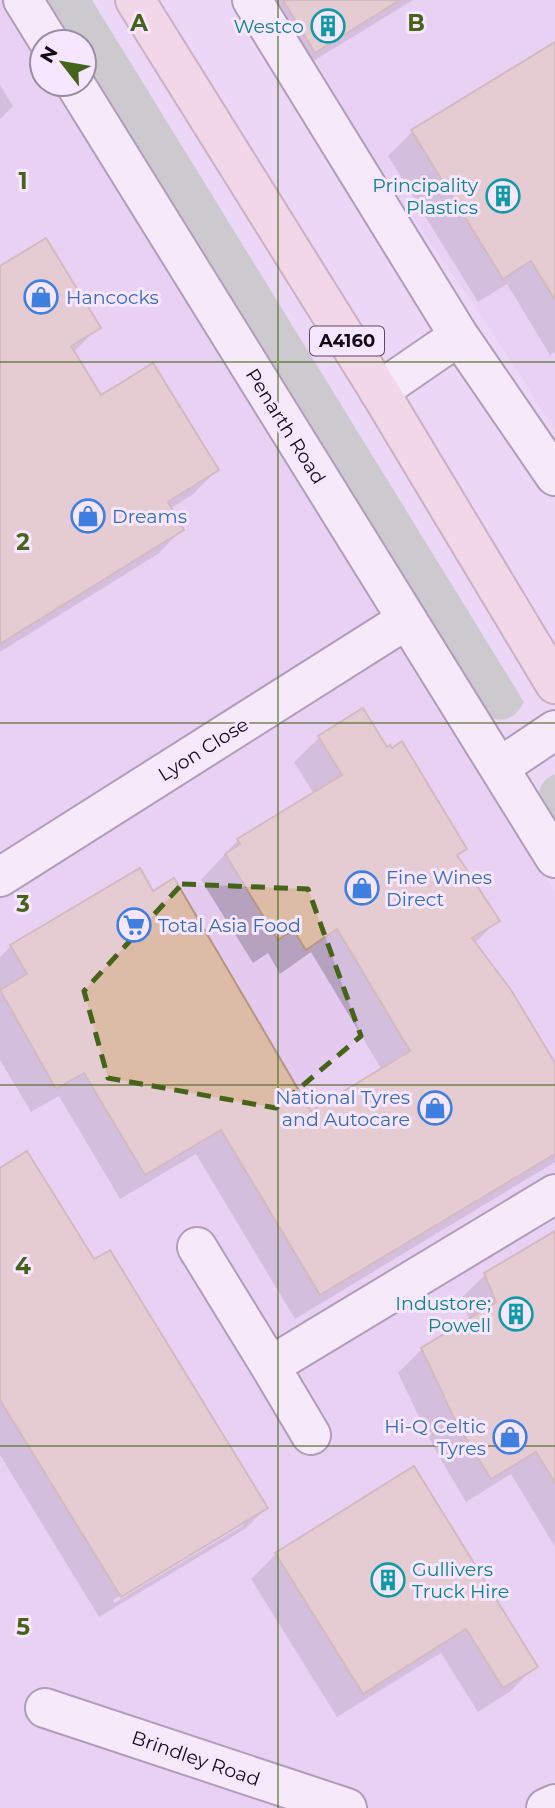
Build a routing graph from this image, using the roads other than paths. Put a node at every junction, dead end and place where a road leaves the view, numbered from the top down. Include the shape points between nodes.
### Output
1 (23, 0) edge
2 (135, 0) edge
3 (252, 0) edge
4 (40, 28) edge
5 (84, 98) edge
6 (458, 336) junction
7 (379, 391) junction
8 (555, 476) edge
9 (406, 620) junction
10 (555, 684) edge
11 (555, 730) edge
12 (500, 767) junction
13 (555, 858) edge
14 (0, 877) edge
15 (555, 1194) edge
16 (197, 1247) dead end
17 (270, 1366) junction
18 (311, 1435) dead end
19 (45, 1708) dead end
20 (555, 1804) edge
21 (347, 1808) edge
22 (546, 1808) edge

1 - 4 street
2 - 7 main road, A4160
3 - 6 street
5 - 9 street, Penarth Road
6 - 7 street
6 - 8 street
7 - 10 main road, A4160
9 - 12 street, Penarth Road
9 - 14 street, Lyon Close
11 - 12 street
12 - 13 street, Penarth Road
15 - 17 street
16 - 17 street
17 - 18 street
19 - 21 street, Brindley Road
20 - 22 street

